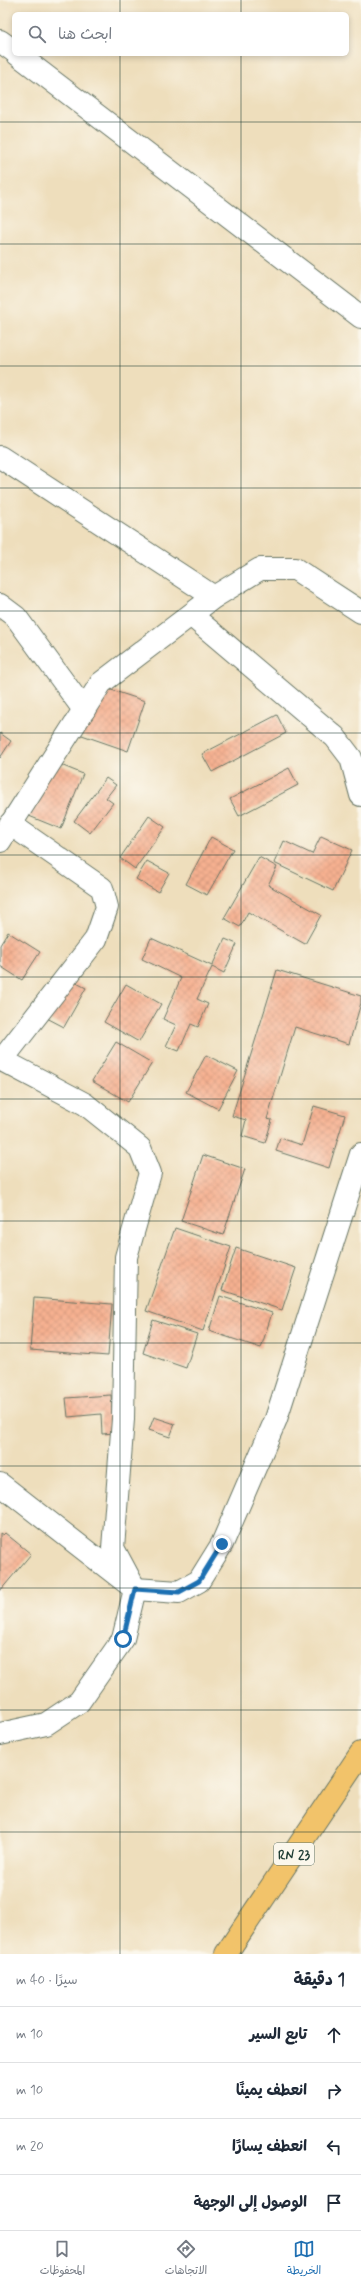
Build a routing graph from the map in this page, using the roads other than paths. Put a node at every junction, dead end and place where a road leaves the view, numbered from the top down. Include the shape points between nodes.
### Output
1 (0, 41) edge
2 (12, 50) edge
3 (20, 56) edge
4 (361, 317) edge
5 (0, 458) edge
6 (214, 597) junction
7 (0, 605) edge
8 (361, 612) edge
9 (191, 615) junction
10 (84, 710) junction
11 (361, 795) edge
12 (5, 832) edge
13 (1, 1060) edge
14 (361, 1154) edge
15 (0, 1484) edge
16 (135, 1589) junction
17 (0, 1734) edge
18 (361, 1753) edge
19 (226, 1954) edge

1 - 2 street
3 - 4 street
5 - 6 street
6 - 8 street via 260,569 295,569
6 - 9 street
7 - 10 street via 16,617
9 - 10 street via 101,683
9 - 11 street via 335,737 351,758
10 - 12 street
12 - 13 street via 102,888 107,907 96,939
13 - 16 street via 84,1104 140,1148 150,1173 126,1257 122,1419 113,1548
14 - 16 street via 276,1419 222,1544 199,1581 179,1592
15 - 16 street
16 - 17 street via 123,1639 79,1702 46,1724
18 - 19 main road, RN 23

